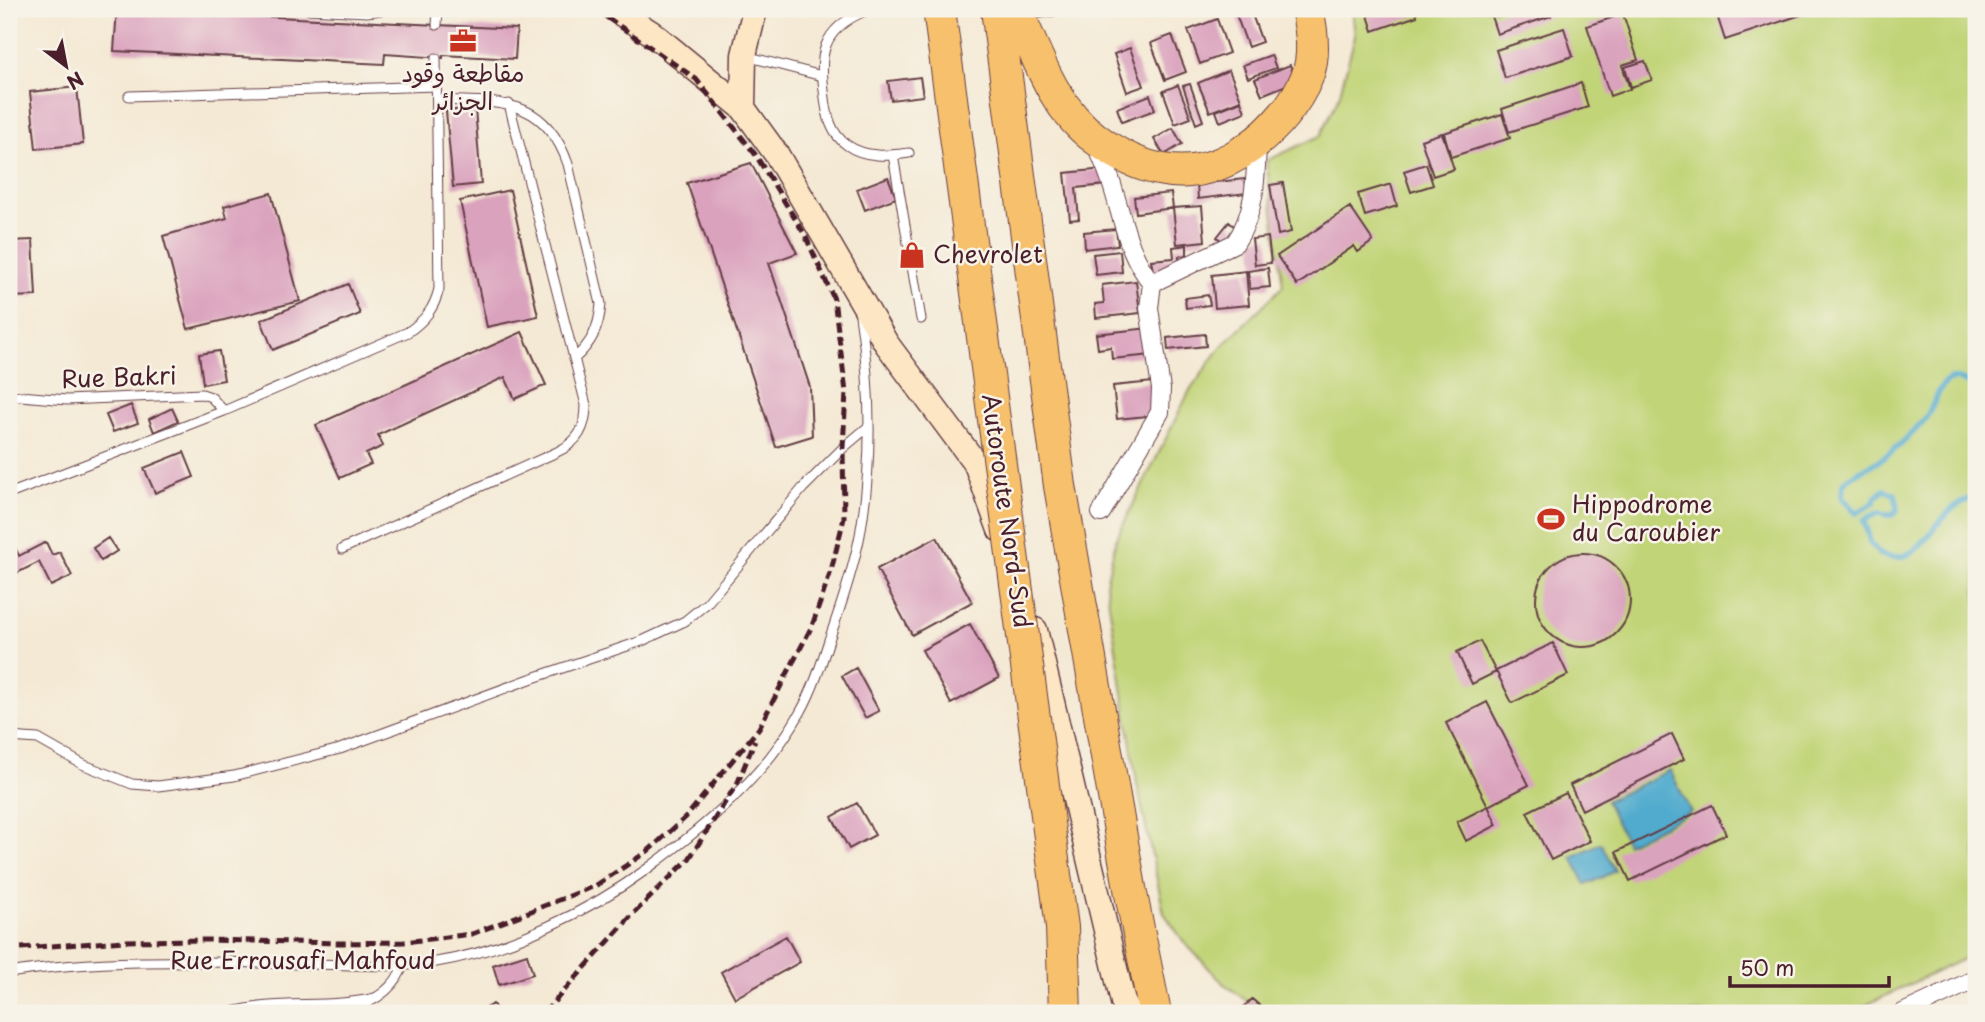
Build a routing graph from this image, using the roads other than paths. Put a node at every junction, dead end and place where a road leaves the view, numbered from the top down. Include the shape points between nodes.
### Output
1 (308, 9) edge
2 (387, 9) edge
3 (438, 9) edge
4 (614, 9) edge
5 (755, 9) edge
6 (939, 9) edge
7 (997, 9) edge
8 (1016, 9) edge
9 (1307, 9) edge
10 (865, 12) dead end
11 (437, 26) dead end
12 (744, 55) junction
13 (436, 58) dead end
14 (822, 76) junction
15 (436, 86) junction
16 (129, 96) dead end
17 (437, 100) junction
18 (509, 104) junction
19 (743, 108) junction
20 (1094, 138) junction
21 (1257, 140) junction
22 (909, 153) dead end
23 (893, 155) junction
24 (1152, 283) junction
25 (857, 296) junction
26 (921, 319) dead end
27 (574, 359) junction
28 (9, 395) edge
29 (224, 411) junction
30 (868, 427) junction
31 (9, 494) edge
32 (1101, 513) dead end
33 (342, 549) dead end
34 (9, 737) edge
35 (1131, 894) junction
36 (403, 965) junction
37 (9, 973) edge
38 (1976, 979) edge
39 (378, 997) junction
40 (229, 1013) edge
41 (350, 1013) edge
42 (1065, 1013) edge
43 (1129, 1013) edge
44 (1155, 1013) edge
45 (1171, 1013) edge
46 (1903, 1013) edge

1 - 2 lane
3 - 11 lane
4 - 19 street, Rue Errousafi Mahfoud via 653,34
5 - 12 street
6 - 42 highway, Autoroute Nord-Sud, bridge via 1062,927
7 - 35 highway via 1060,486
8 - 20 highway via 1052,90
9 - 21 highway via 1313,33 1308,76 1288,111
10 - 14 lane via 831,36 821,62
12 - 14 lane
12 - 19 street
13 - 15 lane
14 - 23 lane via 829,122 836,135 860,152
15 - 16 lane
15 - 17 lane
17 - 18 lane
17 - 29 lane via 440,275 429,314 408,332
18 - 27 lane
18 - 27 lane via 547,125 561,143 568,164 601,304 595,335
19 - 25 street, Rue Errousafi Mahfoud via 777,155
20 - 21 highway via 1118,154 1166,171 1219,164
20 - 24 street via 1126,236
21 - 24 street via 1256,183 1243,232 1235,243
22 - 23 lane
23 - 26 lane
24 - 32 street via 1149,308 1160,412
25 - 30 lane, Rue Errousafi Mahfoud
25 - 43 street via 886,343 976,464 1034,624
27 - 33 lane via 586,417 583,429 568,447
28 - 29 lane, Rue Bakri via 67,400 202,394
29 - 31 lane
30 - 34 lane via 803,488 707,603 685,621 642,641 340,749 234,776 158,786 132,784 82,764 38,739
30 - 36 lane, Rue Errousafi Mahfoud via 860,536 846,589 800,713 756,774 700,830 607,897 523,936 459,958
35 - 44 highway
35 - 45 highway
36 - 37 lane, Rue Errousafi Mahfoud via 139,961
36 - 39 lane via 394,984
38 - 46 street
39 - 40 lane
39 - 41 lane

